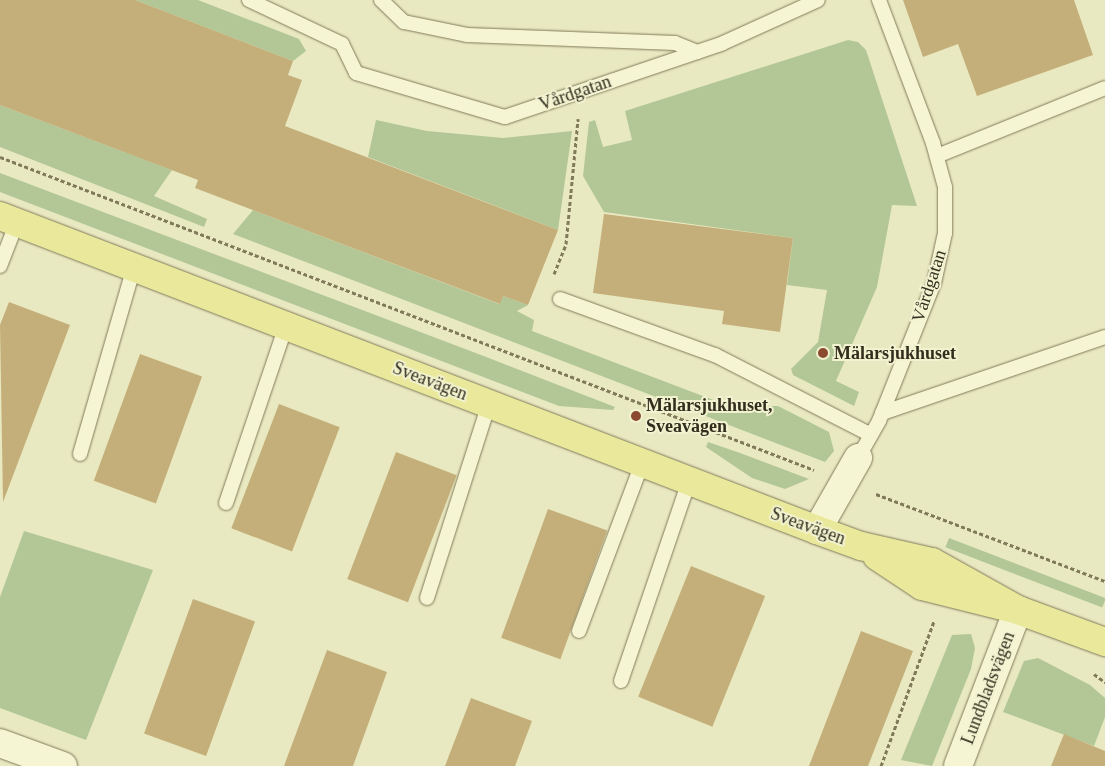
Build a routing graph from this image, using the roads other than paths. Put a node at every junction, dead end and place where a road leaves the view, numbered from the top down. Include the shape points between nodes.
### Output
1 (248, 0) edge
2 (381, 0) edge
3 (818, 0) edge
4 (879, 0) edge
5 (697, 52) junction
6 (1105, 88) edge
7 (937, 156) junction
8 (9, 219) edge
9 (0, 266) edge
10 (134, 267) junction
11 (560, 300) road end
12 (286, 326) junction
13 (1105, 337) edge
14 (489, 404) junction
15 (882, 413) junction
16 (864, 447) junction
17 (80, 454) dead end
18 (642, 463) junction
19 (689, 481) junction
20 (226, 503) dead end
21 (817, 530) junction
22 (427, 598) dead end
23 (1018, 610) junction
24 (579, 631) dead end
25 (1105, 642) edge
26 (621, 681) dead end
27 (0, 743) edge
28 (63, 766) edge
29 (958, 766) edge

1 - 5 lane, Vårdgatan via 342,44 356,73 505,117
2 - 5 lane via 404,22 467,35 675,43
3 - 5 lane, Vårdgatan
4 - 7 lane, Vårdgatan
6 - 7 lane
7 - 15 lane, Vårdgatan via 945,187 943,241 934,283
8 - 9 lane
8 - 10 main road, Sveavägen
10 - 12 main road, Sveavägen
10 - 17 lane
11 - 16 lane via 715,355
12 - 14 main road, Sveavägen
12 - 20 lane
13 - 15 lane
14 - 18 main road, Sveavägen
14 - 22 lane
15 - 16 lane, Vårdgatan
16 - 21 street, Vårdgatan
18 - 19 main road, Sveavägen
18 - 24 lane
19 - 21 main road, Sveavägen
19 - 26 lane
21 - 23 main road, Sveavägen via 861,546 932,562
23 - 25 main road, Sveavägen
23 - 29 street, Lundbladsvägen
27 - 28 street

